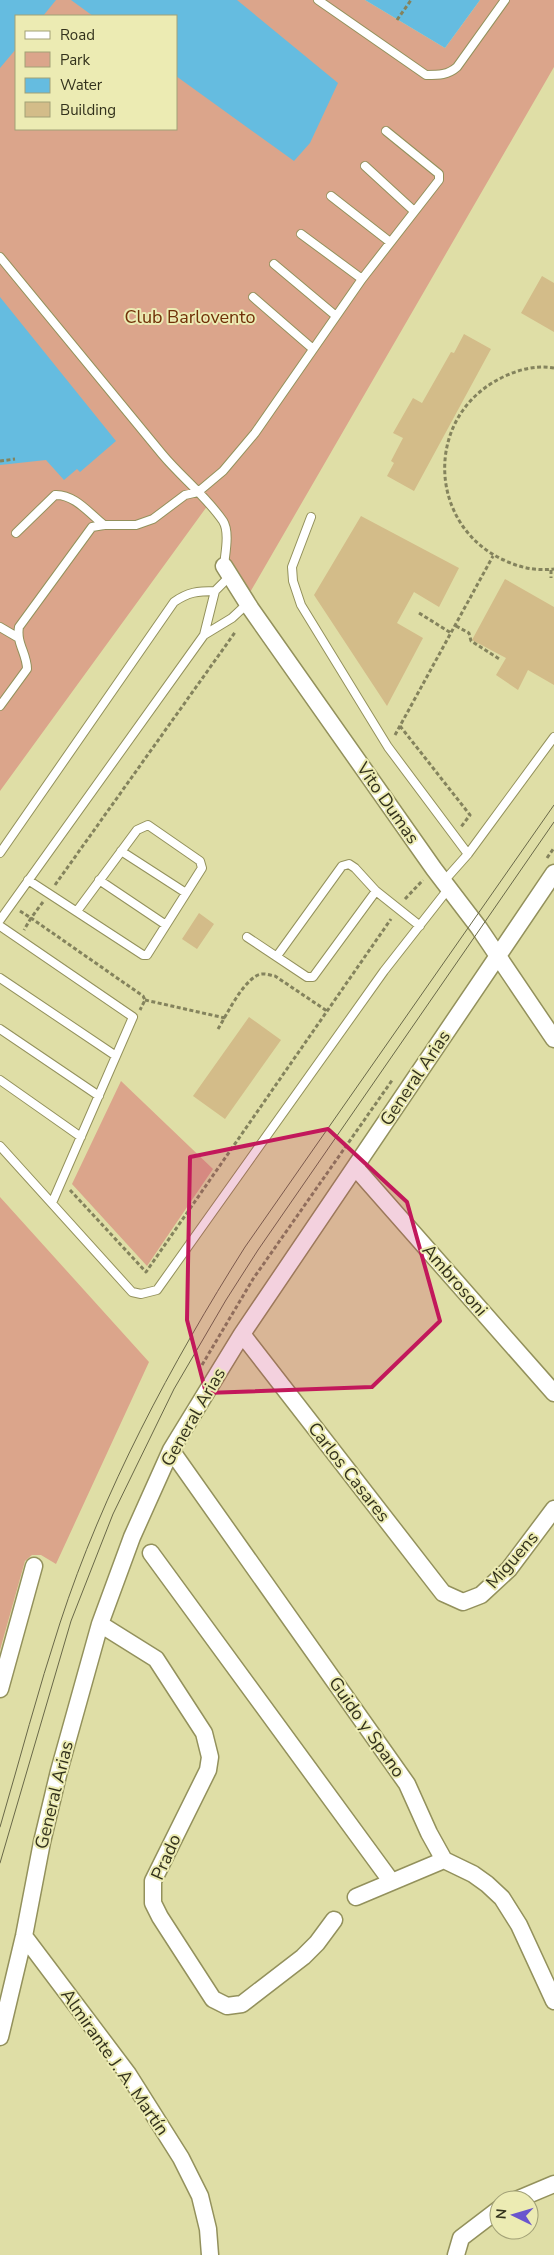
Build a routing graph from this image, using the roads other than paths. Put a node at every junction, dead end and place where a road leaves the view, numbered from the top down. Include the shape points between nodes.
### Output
1 (318, 0) edge
2 (505, 0) edge
3 (386, 131) dead end
4 (365, 166) dead end
5 (331, 196) dead end
6 (414, 211) junction
7 (301, 234) dead end
8 (390, 242) junction
9 (0, 257) edge
10 (274, 264) dead end
11 (362, 279) junction
12 (253, 297) dead end
13 (336, 316) junction
14 (314, 349) junction
15 (198, 492) junction
16 (311, 517) dead end
17 (104, 525) junction
18 (16, 533) dead end
19 (227, 571) junction
20 (215, 591) junction
21 (249, 607) junction
22 (0, 627) edge
23 (204, 635) junction
24 (17, 637) junction
25 (0, 706) edge
26 (554, 737) edge
27 (121, 851) junction
28 (0, 853) edge
29 (468, 854) junction
30 (554, 873) edge
31 (442, 879) junction
32 (28, 880) junction
33 (99, 880) junction
34 (376, 891) junction
35 (186, 893) junction
36 (77, 911) junction
37 (0, 920) edge
38 (166, 925) junction
39 (0, 926) edge
40 (420, 926) junction
41 (247, 937) dead end
42 (277, 956) junction
43 (498, 957) junction
44 (0, 978) edge
45 (0, 1029) edge
46 (554, 1039) edge
47 (116, 1056) junction
48 (0, 1080) edge
49 (99, 1096) junction
50 (81, 1137) junction
51 (0, 1146) edge
52 (355, 1167) junction
53 (52, 1204) junction
54 (242, 1334) junction
55 (554, 1393) edge
56 (171, 1450) junction
57 (554, 1509) edge
58 (151, 1553) dead end
59 (34, 1566) dead end
60 (463, 1602) joint
61 (100, 1624) junction
62 (0, 1689) edge
63 (444, 1860) junction
64 (391, 1881) junction
65 (356, 1897) dead end
66 (334, 1920) dead end
67 (24, 1936) junction
68 (554, 2001) edge
69 (0, 2037) edge
70 (554, 2184) edge
71 (539, 2190) edge
72 (489, 2216) edge
73 (210, 2254) edge
74 (456, 2255) edge

1 - 2 lane via 426,75 440,75 451,73 457,67
3 - 6 lane via 439,174 439,180
4 - 6 lane
5 - 8 lane
6 - 8 lane
7 - 11 lane
8 - 11 lane
9 - 15 lane via 176,471
10 - 13 lane
11 - 13 lane
12 - 14 lane
13 - 14 lane
14 - 15 lane via 255,433 223,471
15 - 17 lane via 185,496 154,519 136,525
15 - 19 lane via 224,523
16 - 29 lane via 292,567 301,605 388,747
17 - 18 lane via 64,495 54,495
17 - 24 lane via 92,528 19,627
19 - 20 lane
19 - 21 street, Vito Dumas
20 - 23 lane
20 - 28 lane via 185,594 174,602
21 - 23 lane
21 - 31 street, Vito Dumas
22 - 24 lane
23 - 32 lane
24 - 25 lane via 27,669
26 - 29 lane
27 - 33 lane
27 - 35 lane
27 - 35 lane via 136,830 148,825 200,861 202,868
29 - 31 lane
30 - 43 street, General Arias
31 - 40 lane
31 - 43 street, Vito Dumas
32 - 36 lane
32 - 37 lane
33 - 36 lane
33 - 38 lane
34 - 40 lane
34 - 42 lane via 313,977 307,977
34 - 42 lane via 354,868 348,864 342,866
35 - 38 lane
36 - 38 lane via 143,955 147,955
39 - 47 lane via 133,1017
40 - 53 lane via 384,971 156,1290 141,1294 132,1292
41 - 42 lane
43 - 46 street, Vito Dumas
43 - 52 street, General Arias
44 - 47 lane
45 - 49 lane
47 - 49 lane
48 - 50 lane
49 - 50 lane
50 - 53 lane
51 - 53 lane
52 - 54 street, General Arias
52 - 55 street, Ambrosoni
54 - 56 street, General Arias
54 - 60 street, Carlos Casares via 443,1593
56 - 61 street, General Arias via 132,1537
56 - 63 street, Guido y Spano via 407,1784
57 - 60 street, Miguens via 509,1569 481,1595
58 - 64 street
59 - 62 street
61 - 66 street, Prado via 156,1659 204,1733 210,1757 208,1770 153,1881 153,1903 213,2000 227,2006 242,2004 303,1957
61 - 67 street, General Arias via 59,1771
63 - 64 street
63 - 68 street via 473,1874 502,1898
64 - 65 street
67 - 69 street, General Arias
67 - 73 street, Almirante J. A. Martín via 128,2074 181,2158 200,2196
70 - 71 street
72 - 74 street via 460,2238

